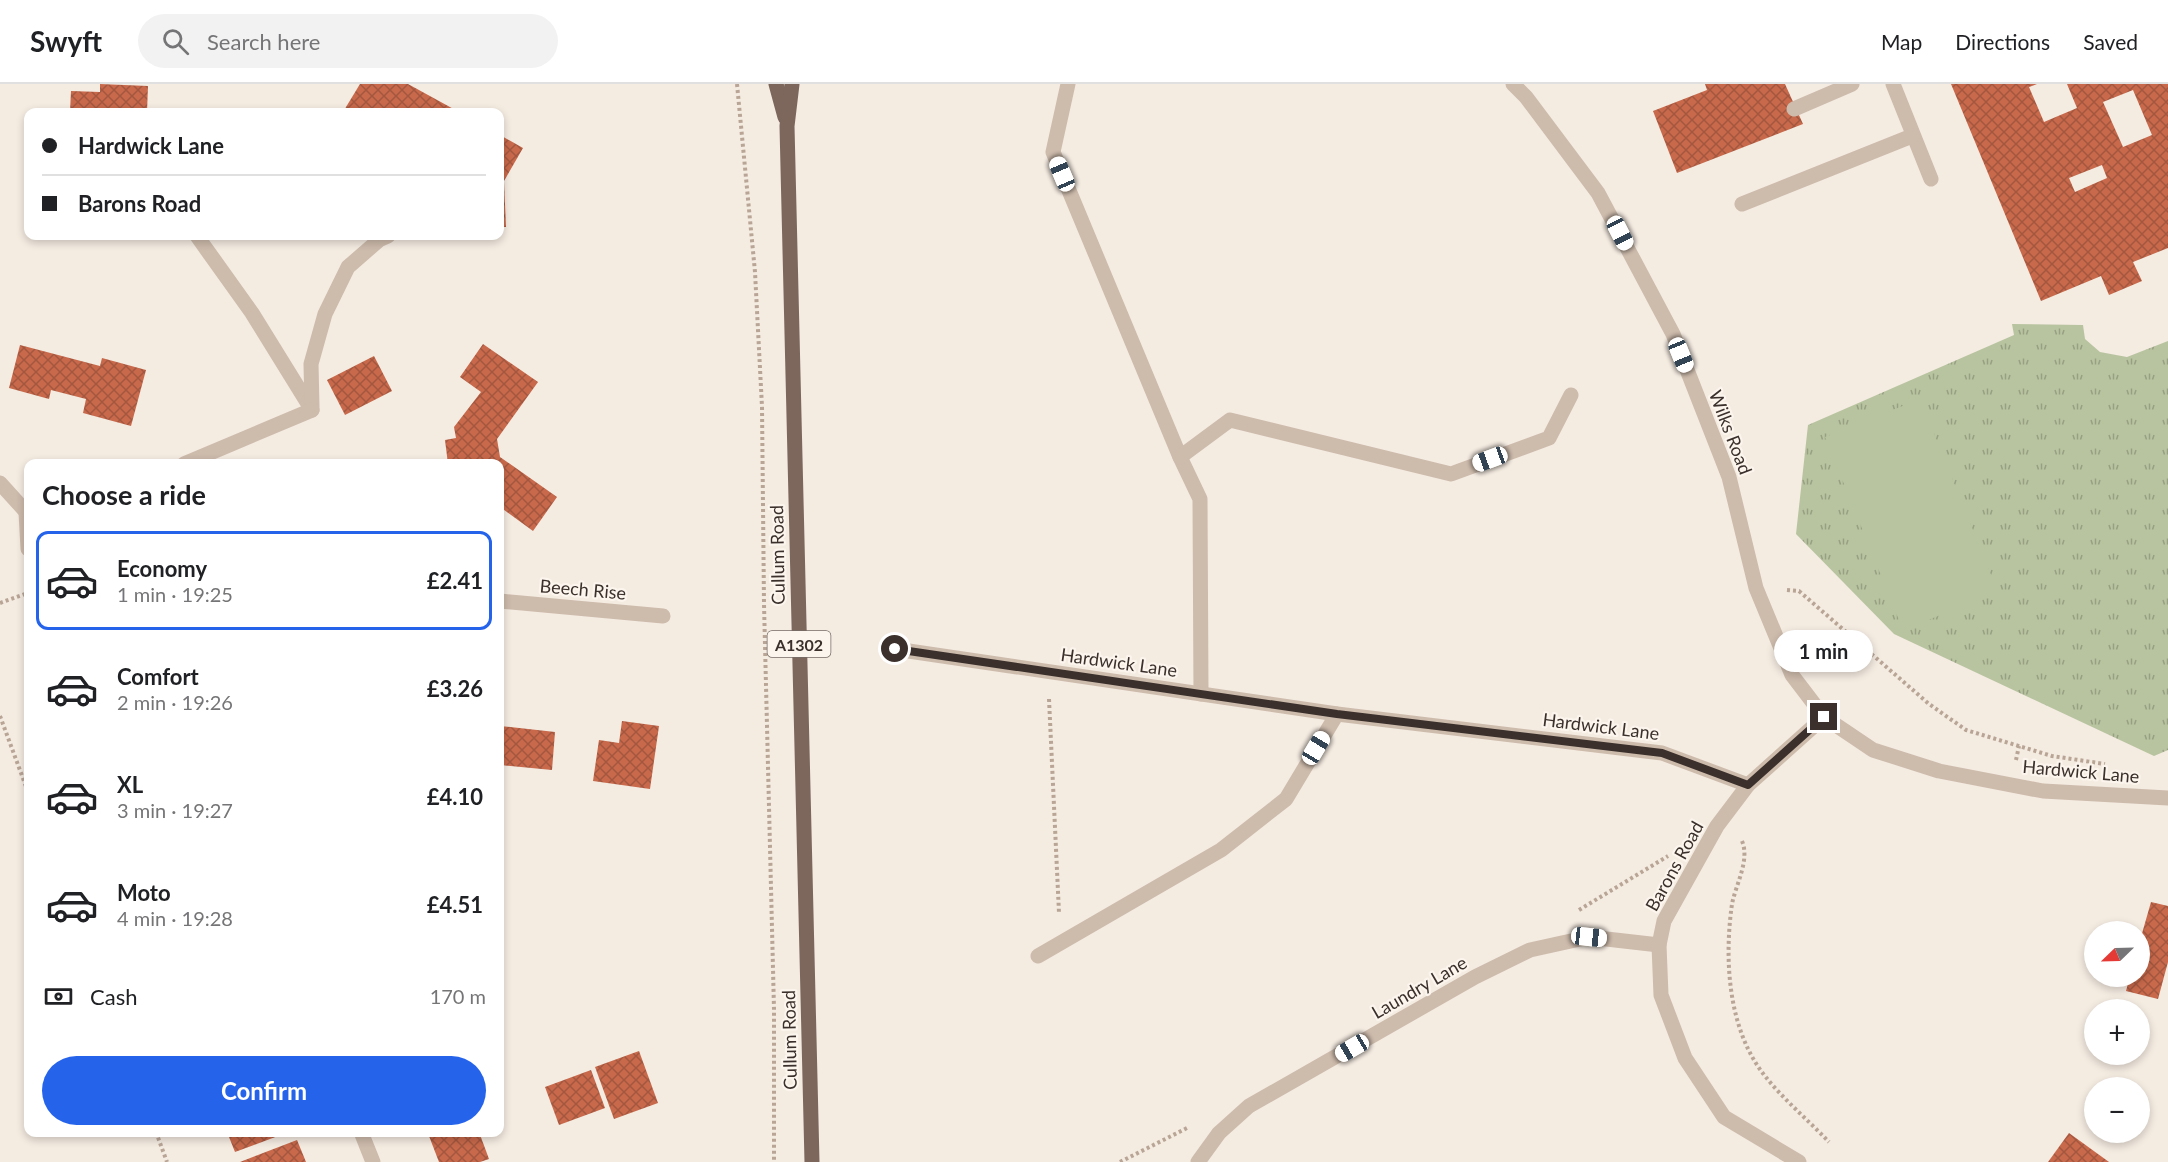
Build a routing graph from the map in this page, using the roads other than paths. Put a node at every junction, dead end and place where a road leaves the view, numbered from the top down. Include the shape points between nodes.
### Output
1 (776, 84) edge
2 (792, 84) edge
3 (1068, 84) edge
4 (1513, 84) edge
5 (1852, 84) edge
6 (1893, 84) edge
7 (1794, 109) dead end
8 (787, 126) junction
9 (1912, 136) junction
10 (1931, 179) dead end
11 (1742, 204) dead end
12 (200, 240) edge
13 (379, 240) edge
14 (1571, 395) dead end
15 (312, 410) junction
16 (1180, 457) junction
17 (196, 459) edge
18 (0, 483) edge
19 (24, 508) edge
20 (504, 601) edge
21 (663, 616) dead end
22 (895, 649) dead end
23 (1201, 694) junction
24 (1337, 714) junction
25 (1824, 717) junction
26 (1748, 785) junction
27 (2168, 798) edge
28 (1659, 945) junction
29 (1038, 956) dead end
30 (363, 1137) edge
31 (373, 1162) edge
32 (812, 1162) edge
33 (1198, 1162) edge
34 (1799, 1162) edge

1 - 8 main road, Cullum Road / A1302
2 - 8 main road, Cullum Road / A1302
3 - 16 street via 1053,152
4 - 25 street, Wilks Road via 1598,193 1673,334 1729,477 1756,588 1792,675
5 - 7 street
6 - 9 street
8 - 32 main road, Cullum Road / A1302
9 - 10 street
9 - 11 street
12 - 15 street via 252,313
13 - 15 street via 348,267 326,314 311,364
14 - 16 street via 1549,438 1451,474 1230,420
15 - 17 street
16 - 23 street via 1200,499
18 - 19 street
20 - 21 street, Beech Rise
22 - 23 street, Hardwick Lane
23 - 24 street, Hardwick Lane
24 - 26 street, Hardwick Lane via 1662,753
24 - 29 street via 1286,799 1221,850
25 - 26 street, Barons Road
25 - 27 street, Hardwick Lane via 1873,750 1939,771 2043,791
26 - 28 street, Barons Road via 1718,826 1664,921
28 - 33 street, Laundry Lane via 1589,937 1530,950 1475,977 1249,1107 1220,1133
28 - 34 street, Barons Road via 1661,995 1685,1058 1724,1118
30 - 31 street

